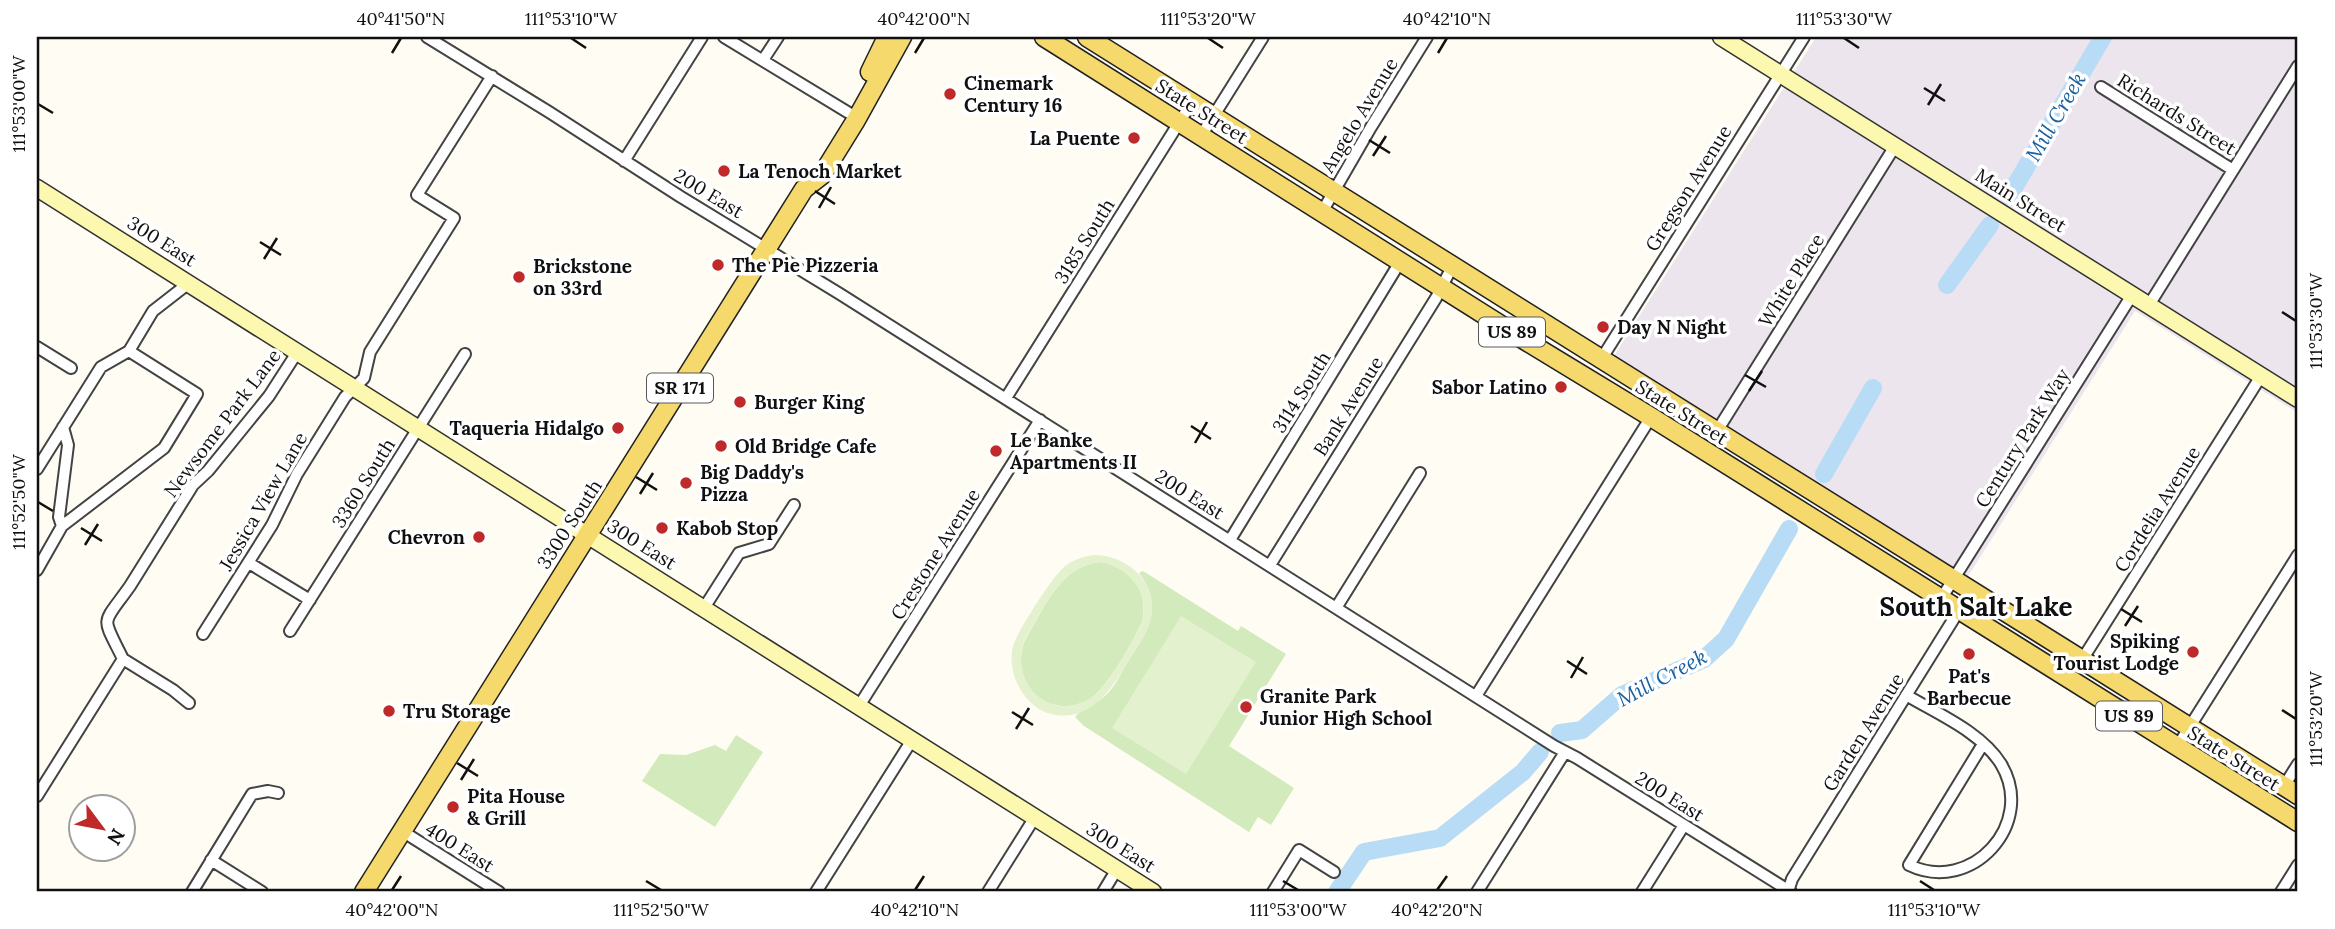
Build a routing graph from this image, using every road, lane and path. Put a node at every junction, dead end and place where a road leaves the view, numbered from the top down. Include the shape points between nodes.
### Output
1 (428, 37) edge
2 (702, 37) edge
3 (724, 37) edge
4 (778, 37) edge
5 (887, 37) edge
6 (902, 37) edge
7 (1044, 37) edge
8 (1087, 37) edge
9 (1263, 37) edge
10 (1427, 37) edge
11 (1721, 37) edge
12 (1804, 37) edge
13 (762, 60) junction
14 (2298, 66) edge
15 (1781, 74) junction
16 (492, 76) junction
17 (2101, 87) dead end
18 (1192, 102) junction
19 (849, 113) junction
20 (1214, 116) junction
21 (1179, 122) junction
22 (1201, 136) junction
23 (1895, 146) junction
24 (624, 161) junction
25 (2233, 170) junction
26 (813, 181) junction
27 (37, 188) edge
28 (1335, 191) junction
29 (1322, 212) junction
30 (767, 248) junction
31 (1401, 262) junction
32 (1453, 265) junction
33 (190, 283) junction
34 (1441, 288) junction
35 (2132, 295) junction
36 (2149, 305) junction
37 (1529, 343) junction
38 (37, 347) edge
39 (129, 351) junction
40 (298, 351) junction
41 (465, 354) dead end
42 (1602, 358) junction
43 (71, 368) dead end
44 (2261, 376) junction
45 (353, 387) junction
46 (1006, 398) junction
47 (2298, 399) edge
48 (1651, 417) junction
49 (1040, 420) junction
50 (63, 427) junction
51 (419, 428) junction
52 (1717, 431) junction
53 (37, 468) edge
54 (1420, 473) dead end
55 (794, 505) dead end
56 (62, 526) junction
57 (588, 534) junction
58 (1230, 540) junction
59 (2298, 555) edge
60 (248, 563) junction
61 (1270, 565) junction
62 (37, 570) edge
63 (1954, 580) junction
64 (1972, 591) junction
65 (1941, 599) junction
66 (310, 600) junction
67 (704, 608) junction
68 (1336, 608) junction
69 (1959, 610) junction
70 (290, 631) dead end
71 (203, 634) dead end
72 (122, 659) junction
73 (2082, 660) junction
74 (1906, 695) junction
75 (1476, 696) junction
76 (188, 703) dead end
77 (859, 706) junction
78 (2190, 727) junction
79 (912, 740) junction
80 (1983, 744) junction
81 (2178, 747) junction
82 (1565, 752) junction
83 (2298, 764) edge
84 (2291, 791) edge
85 (278, 793) dead end
86 (37, 796) edge
87 (1035, 817) junction
88 (2298, 822) edge
89 (1684, 825) junction
90 (402, 831) junction
91 (211, 860) junction
92 (2298, 865) edge
93 (1117, 869) junction
94 (1334, 872) dead end
95 (192, 892) edge
96 (262, 892) edge
97 (363, 892) edge
98 (499, 892) edge
99 (816, 892) edge
100 (988, 892) edge
101 (1103, 892) edge
102 (1153, 892) edge
103 (1273, 892) edge
104 (1477, 892) edge
105 (1643, 892) edge
106 (1789, 892) edge
107 (2281, 892) edge

1 - 16 street, 200 East
2 - 24 street
3 - 13 street
4 - 13 street
5 - 19 main road, 3300 South / SR 171
6 - 26 main road, 3300 South / SR 171 via 856,120 822,175
7 - 21 main road, State Street / US 89
8 - 18 main road, State Street / US 89
9 - 20 street
10 - 28 street, Angelo Avenue
11 - 15 street, Main Street
12 - 15 street, Gregson Avenue
13 - 19 street
14 - 25 street
15 - 23 street, Main Street
15 - 42 street, Gregson Avenue
16 - 24 street, 200 East
16 - 45 street, Jessica View Lane via 417,195 454,218 370,352 364,378
17 - 25 street, Richards Street
18 - 20 main road, State Street / US 89
18 - 21 street, 3185 South
19 - 26 main road, 3300 South / SR 171 via 814,171
20 - 22 street
20 - 28 main road, State Street / US 89
21 - 22 main road, State Street / US 89
21 - 46 street, 3185 South
22 - 29 main road, State Street / US 89
23 - 35 street, Main Street
23 - 52 street, White Place
24 - 30 street, 200 East
25 - 36 street
26 - 30 main road, 3300 South / SR 171
27 - 33 street, 300 East
28 - 29 street, Angelo Avenue
28 - 32 main road, State Street / US 89
29 - 31 main road, State Street / US 89
30 - 46 street, 200 East
30 - 57 main road, 3300 South / SR 171
31 - 34 main road, State Street / US 89
31 - 58 street, 3114 South
32 - 34 street, Bank Avenue
32 - 42 main road, State Street / US 89
33 - 39 street via 153,311
33 - 40 street, 300 East
34 - 37 main road, State Street / US 89
34 - 61 street, Bank Avenue
35 - 36 street, Main Street
35 - 63 street, Century Park Way
36 - 44 street, Main Street
37 - 42 main road via 1547,338 1589,364
37 - 48 main road, State Street / US 89
38 - 43 street
39 - 50 street via 101,367
39 - 56 street via 197,394 164,448
40 - 45 street, 300 East
40 - 72 street, Newsome Park Lane via 269,396 193,485 117,601 105,627
41 - 51 street, 3360 South
42 - 52 main road, State Street / US 89
44 - 47 street, Main Street
44 - 73 street, Cordelia Avenue
45 - 51 street, 300 East
45 - 60 street, Jessica View Lane via 297,474
46 - 49 street, 200 East
48 - 65 main road, State Street / US 89
48 - 75 street
49 - 58 street, 200 East
49 - 77 street, Crestone Avenue
50 - 53 street
50 - 56 street via 68,445 59,517
51 - 57 street, 300 East
51 - 66 street, 3360 South
52 - 63 main road, State Street / US 89
54 - 68 street
55 - 67 street via 769,544 739,553
56 - 62 street
57 - 67 street, 300 East
57 - 90 main road, 3300 South / SR 171
58 - 61 street, 200 East
59 - 78 street
60 - 66 street
60 - 71 street, Jessica View Lane
61 - 68 street, 200 East
63 - 64 main road, State Street / US 89
63 - 65 street, Century Park Way
64 - 69 street, Garden Avenue
64 - 73 main road, State Street / US 89
65 - 69 main road, State Street / US 89
66 - 70 street, 3360 South
67 - 77 street, 300 East
68 - 75 street, 200 East
69 - 74 street, Garden Avenue
69 - 81 main road, State Street / US 89
72 - 76 street
72 - 86 street
73 - 78 main road, State Street / US 89
74 - 80 street
74 - 106 street, Garden Avenue via 1792,879
75 - 82 street, 200 East
77 - 79 street, 300 East
78 - 81 street
78 - 84 main road, State Street / US 89
79 - 87 street, 300 East
79 - 99 street
80 - 80 street via 2001,764 2011,792 2010,812 2000,839 1987,854 1962,869 1934,872 1909,865
81 - 88 main road, State Street / US 89
82 - 89 street, 200 East
82 - 104 street
83 - 84 street
85 - 91 street via 252,794
87 - 93 street, 300 East
87 - 100 street
89 - 105 street
89 - 106 street, 200 East
90 - 97 main road, 3300 South / SR 171
90 - 98 street, 400 East
91 - 95 street
91 - 96 street
92 - 107 street
93 - 101 street
93 - 102 street, 300 East
94 - 103 street via 1299,850

